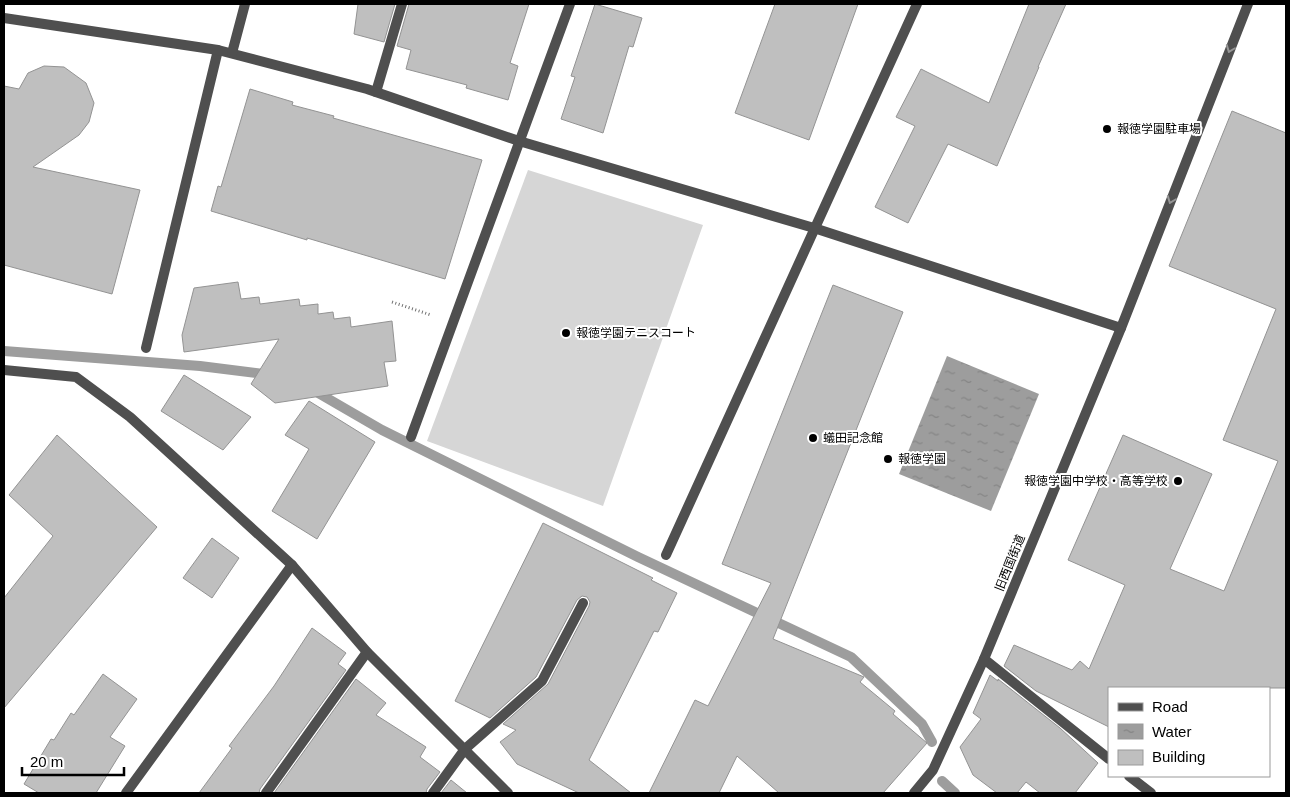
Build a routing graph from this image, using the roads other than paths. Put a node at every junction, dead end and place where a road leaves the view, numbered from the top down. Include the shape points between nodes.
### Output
1 (245, 4) edge
2 (402, 4) edge
3 (570, 4) edge
4 (917, 4) edge
5 (1248, 4) edge
6 (4, 18) edge
7 (218, 50) junction
8 (232, 54) junction
9 (376, 92) junction
10 (519, 141) junction
11 (814, 228) junction
12 (1121, 328) junction
13 (146, 348) dead end
14 (4, 370) edge
15 (410, 437) dead end
16 (666, 555) dead end
17 (292, 565) junction
18 (582, 603) dead end
19 (367, 652) junction
20 (984, 659) junction
21 (465, 749) junction
22 (1108, 758) edge
23 (1130, 777) edge
24 (126, 793) edge
25 (266, 793) edge
26 (433, 793) edge
27 (508, 793) edge
28 (914, 793) edge
29 (1150, 793) edge

1 - 8 street
2 - 9 street
3 - 10 street
4 - 11 street
5 -> 12 street, 旧西国街道
6 - 7 street
7 - 8 street
7 - 13 street
8 - 9 street
9 - 10 street
10 - 11 street
10 - 15 street
11 - 12 street
11 - 16 street
12 - 20 street, 旧西国街道
14 - 17 street via 76,376 130,417
17 - 19 street
17 - 24 street
18 - 21 street via 542,681
19 - 21 street
19 - 25 street
20 - 22 street
20 - 28 street, 旧西国街道 via 933,770
21 - 26 street
21 - 27 street
23 - 29 street

